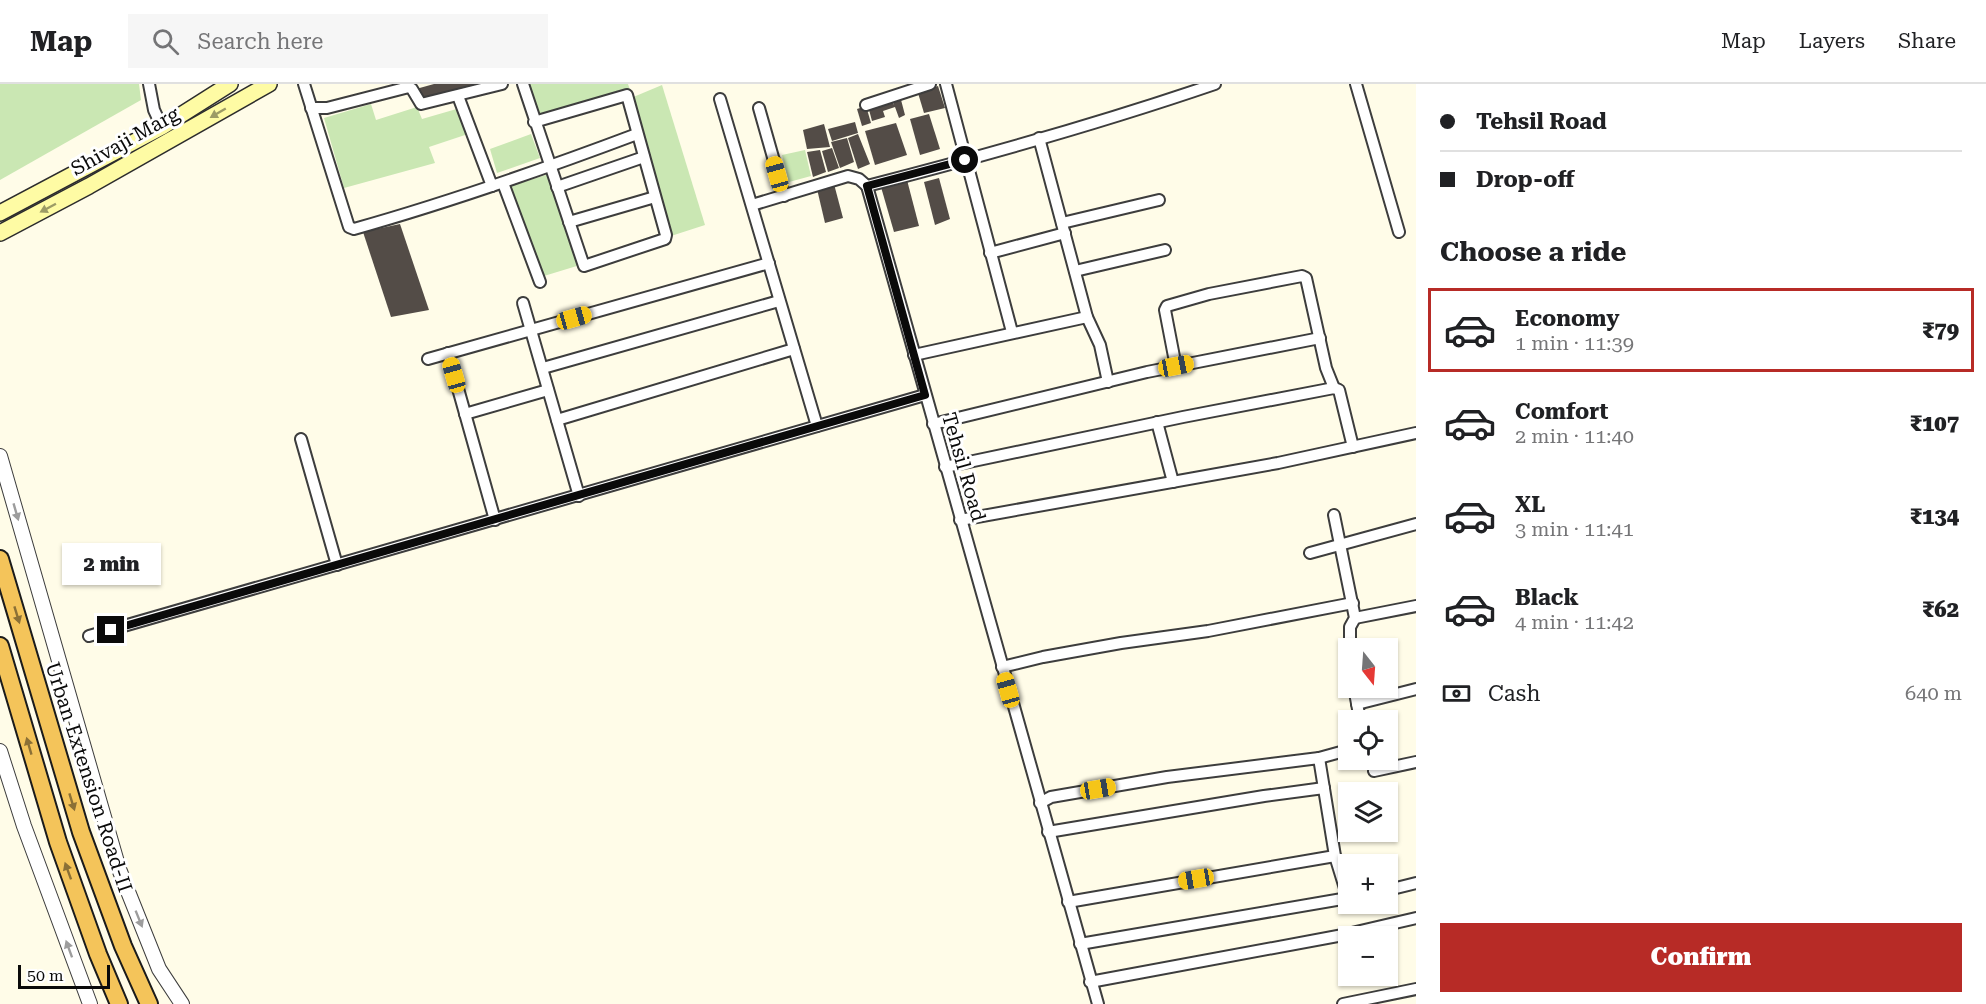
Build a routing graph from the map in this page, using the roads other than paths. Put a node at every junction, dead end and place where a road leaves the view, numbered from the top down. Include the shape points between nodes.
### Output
1 (149, 84) edge
2 (230, 84) edge
3 (269, 84) edge
4 (304, 84) edge
5 (502, 84) edge
6 (523, 84) edge
7 (930, 84) edge
8 (946, 84) edge
9 (1215, 84) edge
10 (1356, 84) edge
11 (625, 89) edge
12 (459, 96) junction
13 (720, 99) dead end
14 (866, 105) dead end
15 (312, 108) junction
16 (759, 108) dead end
17 (534, 122) junction
18 (162, 127) junction
19 (637, 134) junction
20 (1039, 138) junction
21 (644, 157) junction
22 (965, 160) junction
23 (550, 167) junction
24 (504, 183) junction
25 (492, 186) junction
26 (867, 186) junction
27 (557, 187) junction
28 (784, 195) junction
29 (654, 196) junction
30 (1159, 200) dead end
31 (752, 205) junction
32 (0, 213) edge
33 (569, 222) junction
34 (1064, 228) junction
35 (1399, 232) dead end
36 (0, 233) edge
37 (1165, 250) dead end
38 (990, 253) junction
39 (769, 263) junction
40 (1075, 271) junction
41 (540, 282) dead end
42 (780, 301) junction
43 (523, 303) dead end
44 (1087, 317) junction
45 (531, 330) junction
46 (1012, 332) junction
47 (1320, 338) junction
48 (794, 349) junction
49 (448, 353) junction
50 (914, 355) junction
51 (428, 359) dead end
52 (1176, 366) junction
53 (543, 368) junction
54 (1108, 382) junction
55 (1334, 388) junction
56 (548, 390) junction
57 (925, 395) junction
58 (465, 414) junction
59 (557, 420) junction
60 (1158, 422) junction
61 (933, 424) junction
62 (817, 426) junction
63 (1416, 433) edge
64 (302, 439) dead end
65 (1353, 447) junction
66 (0, 456) edge
67 (945, 467) junction
68 (1173, 482) junction
69 (579, 496) junction
70 (1335, 515) dead end
71 (495, 520) junction
72 (960, 520) junction
73 (1416, 524) edge
74 (1340, 545) junction
75 (1310, 553) dead end
76 (0, 559) edge
77 (337, 565) junction
78 (1353, 603) junction
79 (1416, 606) edge
80 (1355, 618) junction
81 (88, 636) dead end
82 (1350, 638) edge
83 (0, 646) edge
84 (1002, 667) junction
85 (1416, 689) edge
86 (1356, 698) edge
87 (1357, 704) junction
88 (1358, 710) edge
89 (0, 751) edge
90 (1338, 753) edge
91 (1319, 758) junction
92 (1416, 762) edge
93 (1374, 771) dead end
94 (1324, 788) junction
95 (1040, 803) junction
96 (1048, 832) junction
97 (1335, 856) junction
98 (1338, 866) edge
99 (1416, 883) edge
100 (1398, 888) edge
101 (1338, 900) edge
102 (1068, 902) junction
103 (1416, 918) edge
104 (1080, 944) junction
105 (1090, 982) junction
106 (1416, 989) edge
107 (90, 1004) edge
108 (119, 1004) edge
109 (149, 1004) edge
110 (182, 1004) edge
111 (1098, 1004) edge
112 (1342, 1004) edge

1 - 18 street via 153,110
2 - 18 main road, Shivaji Marg
3 -> 36 main road, Shivaji Marg
4 - 15 street
5 - 12 street
6 - 17 street
7 - 14 street
8 - 22 street
9 - 20 street
10 - 35 street
11 - 17 street
11 - 19 street
12 - 15 street via 421,104 409,87 327,108
12 - 25 street
13 - 31 street
15 - 25 street via 351,228
16 - 28 street
17 - 23 street
18 - 32 main road, Shivaji Marg
19 - 21 street
19 - 23 street
20 - 22 street
20 - 34 street
21 - 27 street
21 - 29 street
22 - 26 street
22 - 38 street
23 - 24 street
23 - 27 street
24 - 25 street
24 - 41 street
26 - 28 street via 848,176
26 - 50 street, Tehsil Road
27 - 33 street
28 - 31 street
29 - 33 street
29 - 33 street via 664,239 587,266 582,263
30 - 34 street
31 - 39 street
34 - 38 street
34 - 40 street
37 - 40 street
38 - 46 street
39 - 42 street
39 - 45 street
40 - 44 street
42 - 48 street
42 - 53 street
43 - 45 street
44 - 46 street
44 - 54 street via 1100,345
45 - 49 street
45 - 53 street
46 - 50 street
47 - 52 street
47 - 52 street via 1305,277 1209,294 1167,306 1165,310
47 - 55 street
48 - 59 street
48 - 62 street
49 - 51 street
49 - 58 street
50 - 57 street, Tehsil Road
52 - 54 street
53 - 56 street
54 - 61 street
55 - 60 street
55 - 65 street via 1339,390
56 - 58 street
56 - 59 street
57 - 61 street, Tehsil Road
57 - 62 street
58 - 71 street
59 - 69 street
60 - 67 street
60 - 68 street
61 - 67 street, Tehsil Road
62 - 69 street
63 - 65 street
64 - 77 street
65 - 68 street
66 -> 110 street via 119,869 159,969
67 - 72 street, Tehsil Road
68 - 72 street
69 - 71 street
70 - 74 street
71 - 77 street
72 - 84 street, Tehsil Road
73 - 74 street
74 - 75 street
74 - 78 street
76 -> 109 highway, Urban Extension Road-II via 81,832
77 - 81 street
78 - 80 street
78 - 84 street
79 - 80 street
80 - 82 street
108 -> 83 highway via 58,842
84 - 95 street, Tehsil Road
85 - 87 street
86 - 87 street
87 - 88 street
107 -> 89 street
90 - 91 street
91 - 94 street
91 - 95 street via 1167,777 1051,797
92 - 93 street
94 - 96 street
94 - 97 street
95 - 96 street, Tehsil Road
96 - 102 street, Tehsil Road
97 - 98 street
97 - 102 street
99 - 100 street
101 - 104 street
102 - 104 street, Tehsil Road
103 - 105 street
104 - 105 street, Tehsil Road
105 - 111 street, Tehsil Road
106 - 112 street

